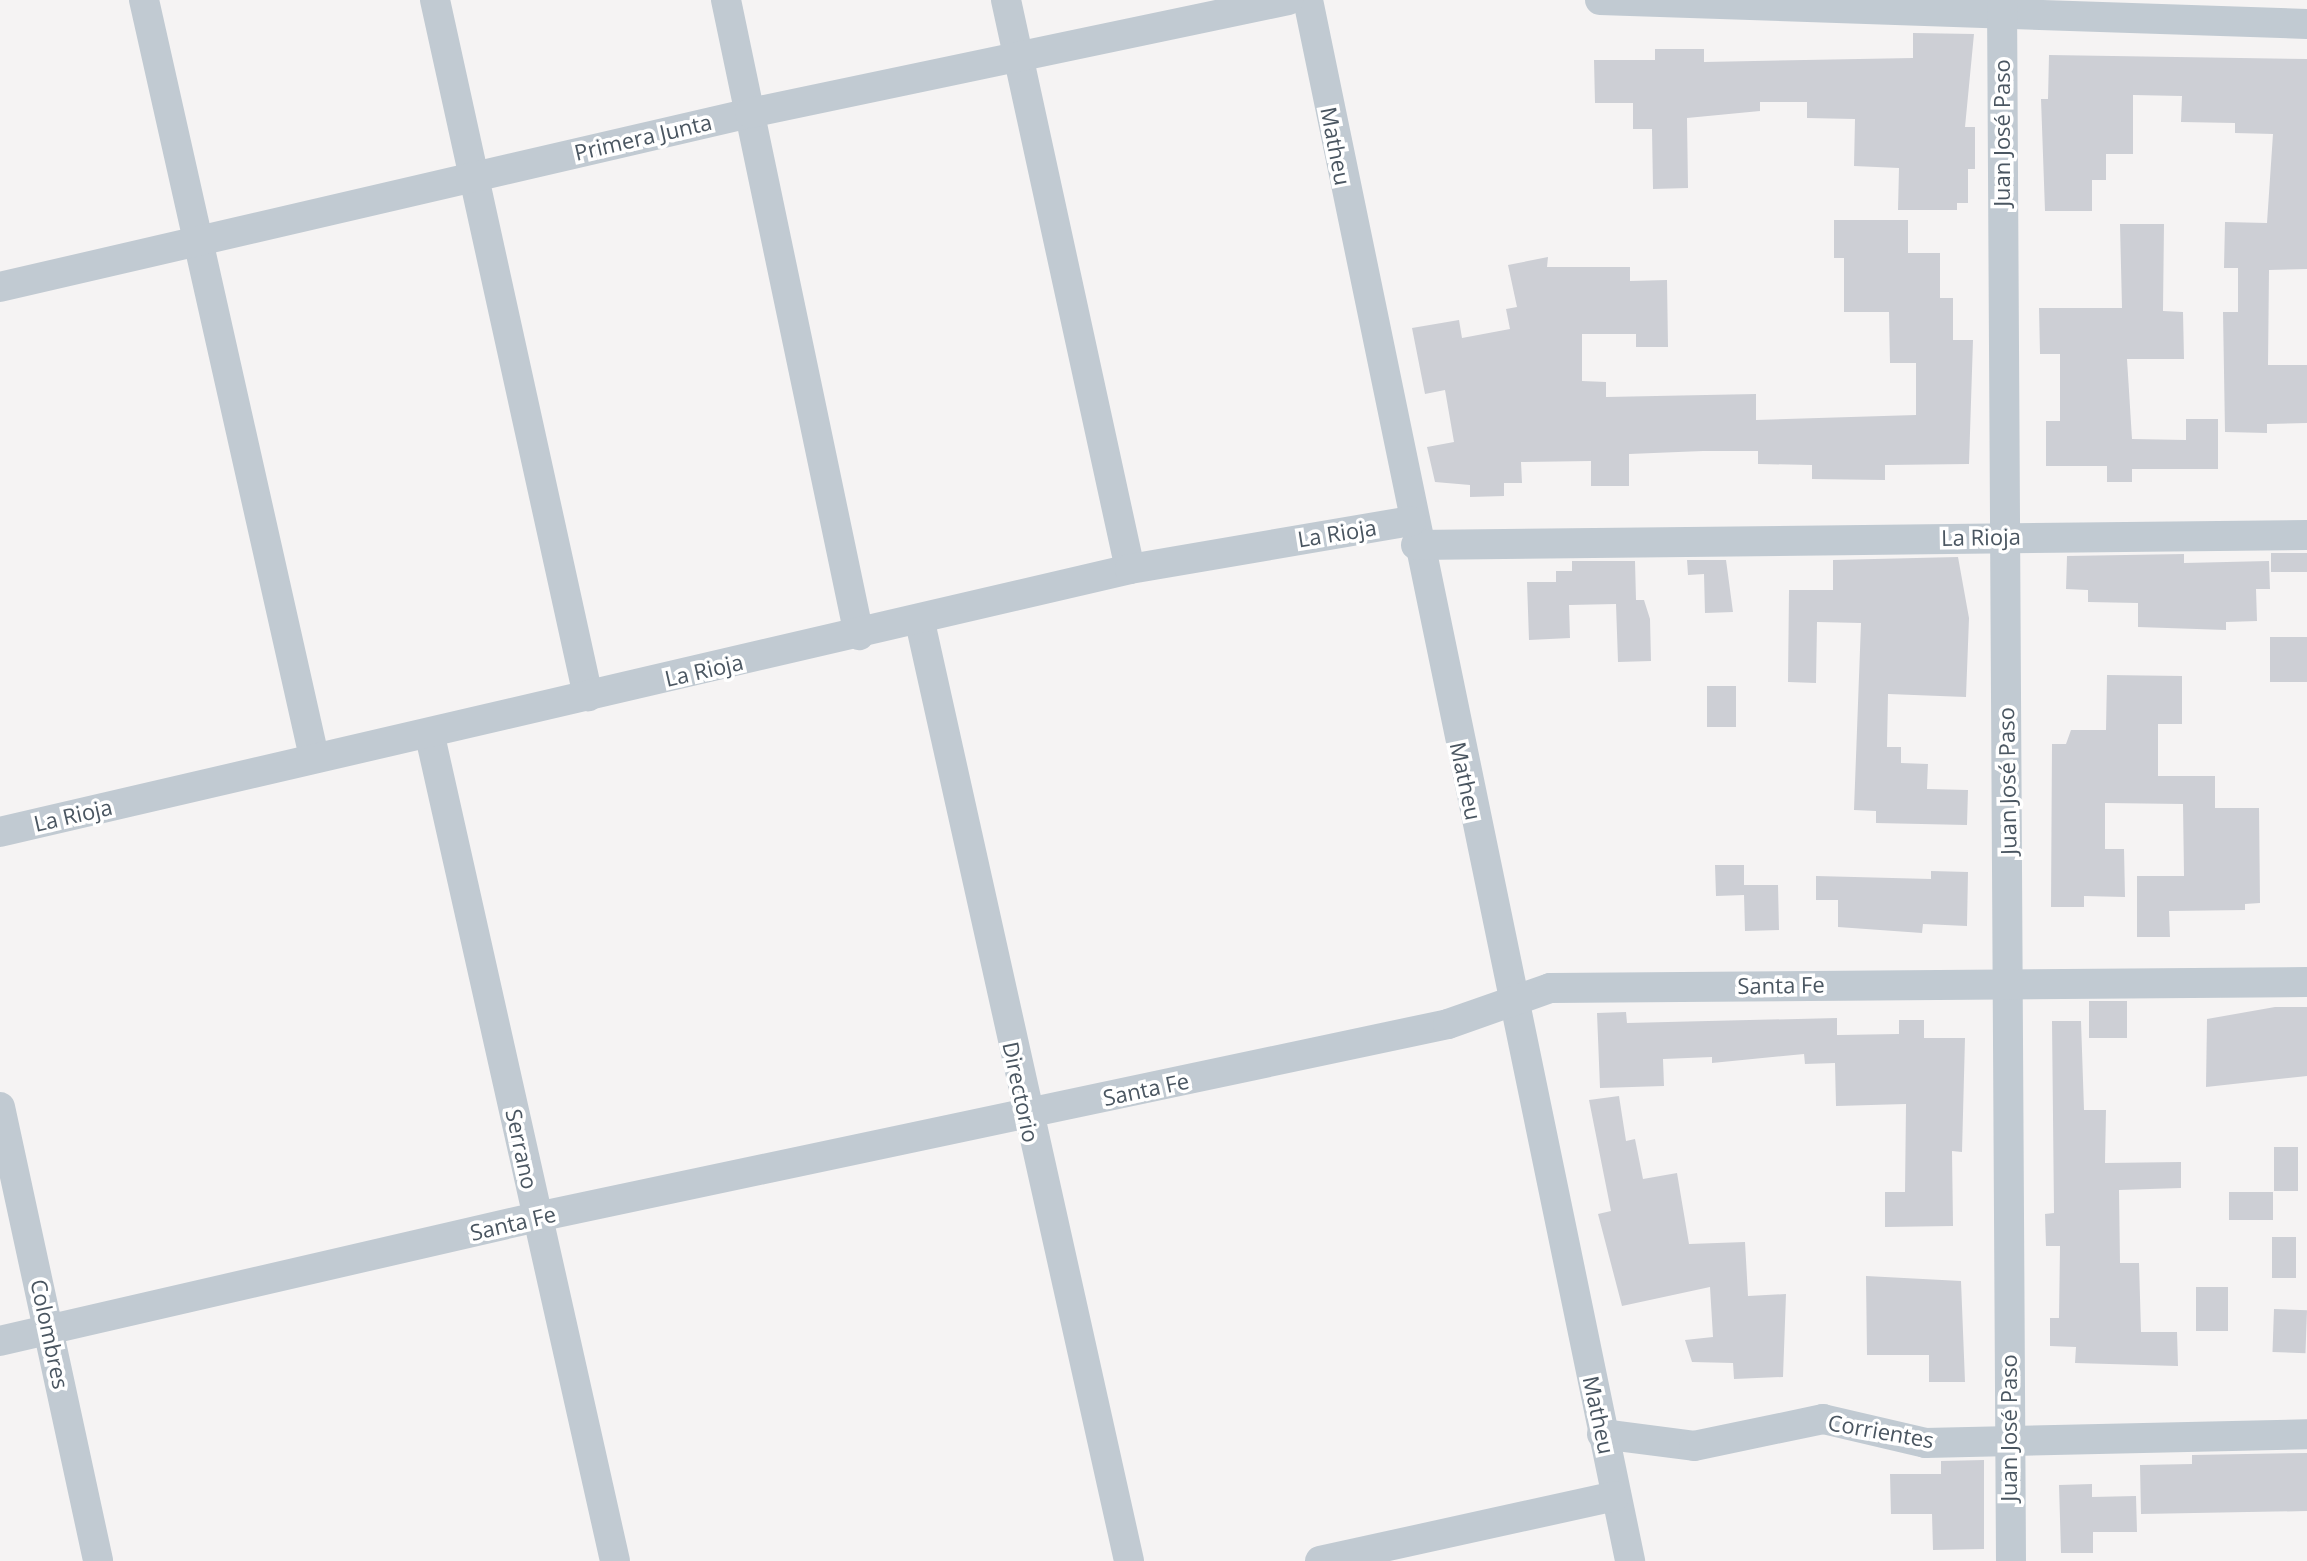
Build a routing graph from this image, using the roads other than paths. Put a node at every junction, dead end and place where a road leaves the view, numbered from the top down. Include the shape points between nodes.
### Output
1 (144, 0) edge
2 (435, 0) edge
3 (726, 0) edge
4 (1006, 0) edge
5 (1288, 0) edge
6 (1308, 0) edge
7 (1600, 0) edge
8 (2002, 7) edge
9 (2307, 24) edge
10 (1019, 55) junction
11 (750, 113) junction
12 (473, 176) junction
13 (198, 239) junction
14 (0, 287) edge
15 (1413, 533) junction
16 (2307, 535) edge
17 (2002, 536) junction
18 (1130, 569) junction
19 (920, 622) junction
20 (859, 635) junction
21 (588, 696) junction
22 (430, 736) junction
23 (314, 757) junction
24 (0, 832) edge
25 (2010, 982) junction
26 (2307, 982) edge
27 (1512, 997) junction
28 (0, 1107) edge
29 (1026, 1115) junction
30 (537, 1217) junction
31 (50, 1330) junction
32 (0, 1341) edge
33 (1602, 1434) junction
34 (2307, 1434) edge
35 (2008, 1440) junction
36 (1615, 1496) junction
37 (98, 1561) edge
38 (615, 1561) edge
39 (1129, 1561) edge
40 (1320, 1561) edge
41 (1630, 1561) edge
42 (2011, 1561) edge

1 - 13 street
2 - 12 street
3 - 11 street
4 - 10 street
5 - 10 street, Primera Junta
6 - 15 street, Matheu
7 - 8 street
8 - 9 street
8 - 17 street, Juan José Paso
10 - 11 street, Primera Junta
10 - 18 street
11 - 12 street, Primera Junta
11 - 20 street
12 - 13 street, Primera Junta
12 - 21 street
13 - 14 street, Primera Junta
13 - 23 street
15 - 17 street, La Rioja
15 - 18 street, La Rioja
15 - 27 street, Matheu
16 - 17 street, La Rioja
17 - 25 street, Juan José Paso
18 - 19 street, La Rioja
19 - 20 street, La Rioja
19 - 29 street, Directorio
20 - 21 street, La Rioja
21 - 22 street, La Rioja
22 - 23 street, La Rioja
22 - 30 street, Serrano
23 - 24 street, La Rioja
25 - 26 street, Santa Fe
25 - 27 street, Santa Fe via 1550,988
25 - 35 street, Juan José Paso
27 - 29 street, Santa Fe via 1448,1024
27 - 33 street, Matheu
28 - 31 street, Colombres
29 - 30 street, Santa Fe
29 - 39 street, Directorio
30 - 31 street, Santa Fe
30 - 38 street, Serrano
31 - 32 street, Santa Fe
31 - 37 street, Colombres
33 - 35 street, Corrientes via 1694,1446 1823,1419 1925,1443
33 - 36 street, Matheu
34 - 35 street, Corrientes
35 - 42 street, Juan José Paso
36 - 40 street
36 - 41 street, Matheu

